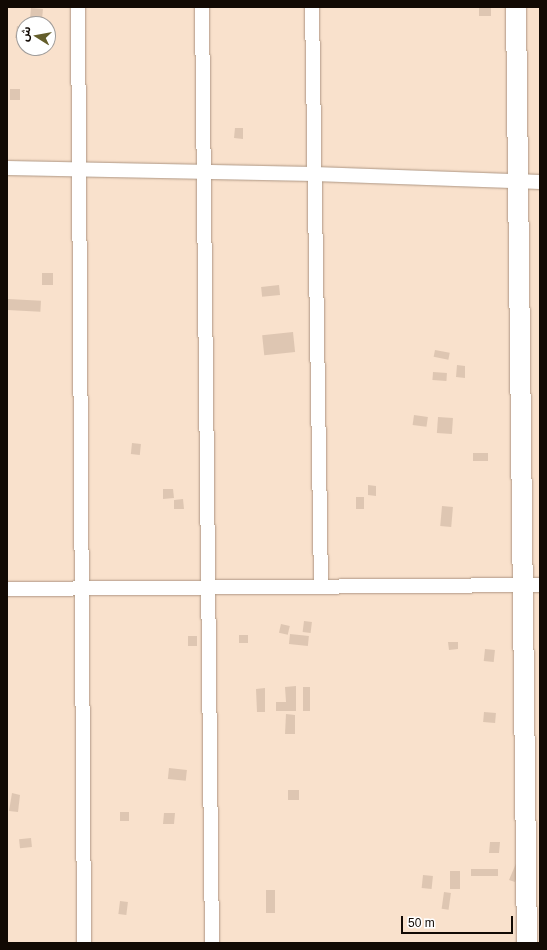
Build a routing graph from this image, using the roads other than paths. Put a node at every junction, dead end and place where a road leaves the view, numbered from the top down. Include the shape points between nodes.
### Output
1 (78, 7) edge
2 (202, 7) edge
3 (312, 7) edge
4 (516, 7) edge
5 (7, 168) edge
6 (79, 168) junction
7 (204, 172) junction
8 (314, 174) junction
9 (517, 181) junction
10 (540, 182) edge
11 (532, 585) edge
12 (208, 587) junction
13 (321, 587) junction
14 (81, 588) junction
15 (7, 589) edge
16 (84, 943) edge
17 (212, 943) edge
18 (528, 943) edge

1 - 6 street
2 - 7 street
3 - 8 street
4 - 9 street
5 - 6 street
6 - 7 street
6 - 14 street
7 - 8 street
7 - 12 street
8 - 9 street
8 - 13 street
9 - 10 street
9 - 11 street
11 - 13 street
11 - 18 street
12 - 13 street
12 - 14 street
12 - 17 street
14 - 15 street
14 - 16 street

